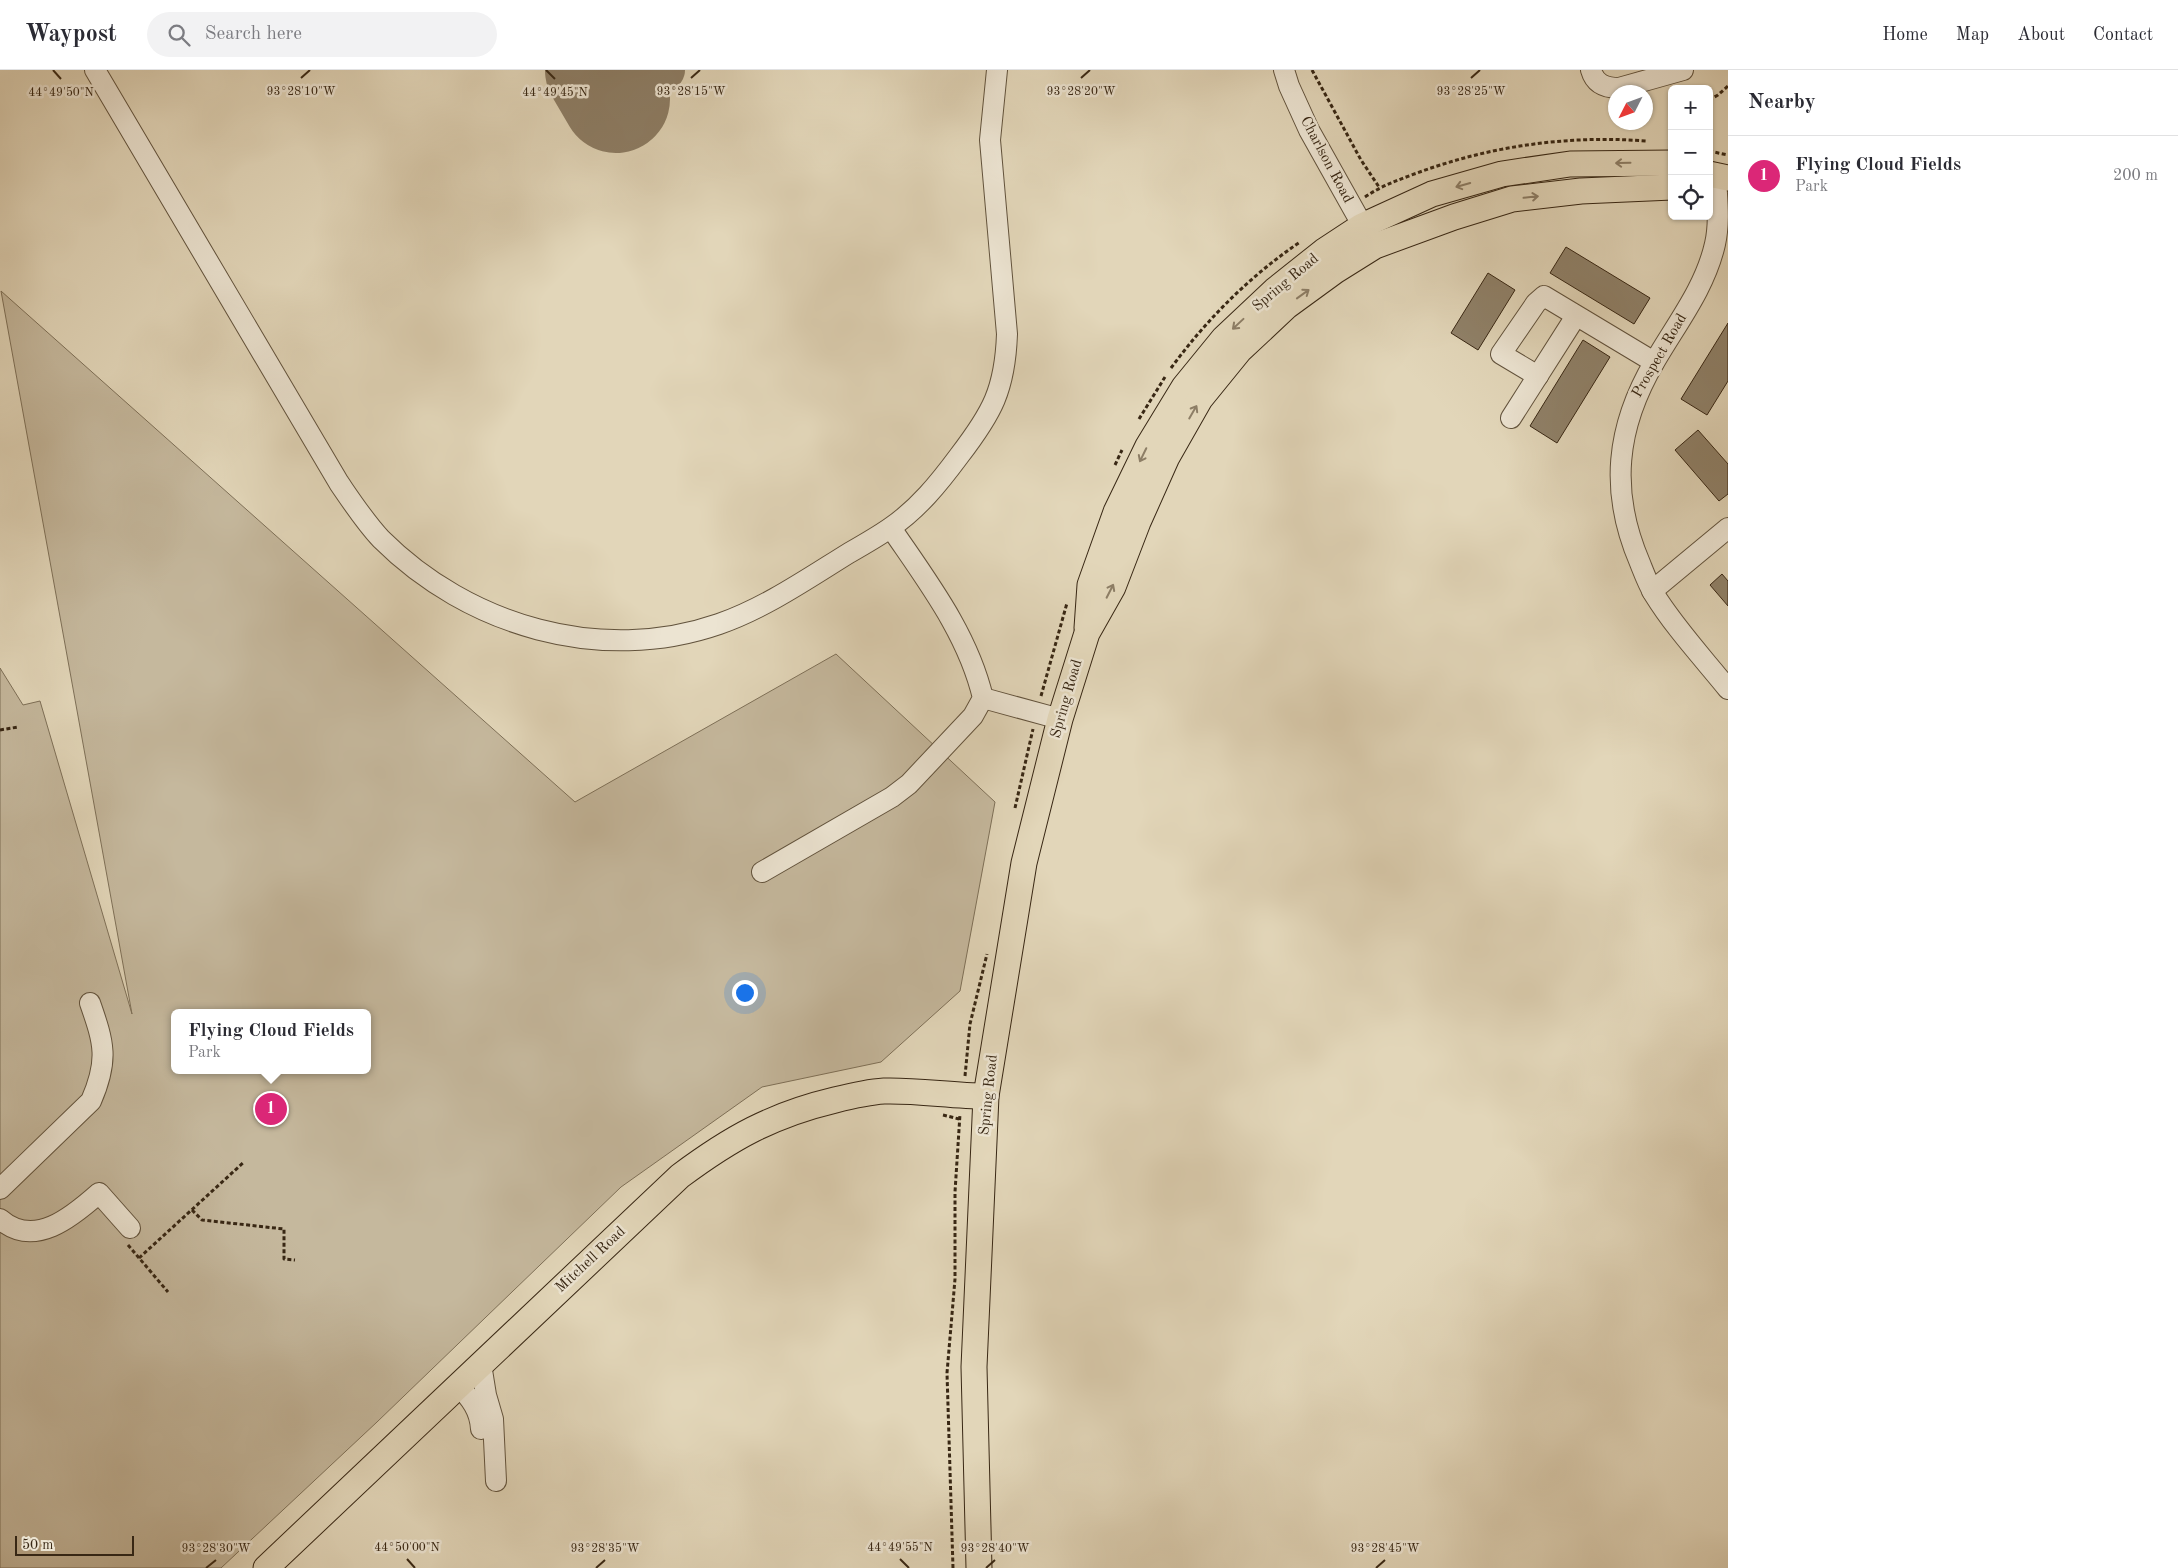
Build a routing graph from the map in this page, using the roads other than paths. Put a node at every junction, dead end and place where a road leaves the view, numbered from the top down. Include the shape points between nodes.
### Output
1 (95, 70) edge
2 (998, 70) edge
3 (1284, 70) edge
4 (1591, 70) edge
5 (1683, 70) edge
6 (1668, 163) edge
7 (1716, 177) edge
8 (1668, 187) edge
9 (1363, 226) junction
10 (1576, 316) junction
11 (1654, 362) junction
12 (1538, 376) junction
13 (1511, 418) dead end
14 (891, 528) junction
15 (1728, 528) edge
16 (1652, 592) junction
17 (1728, 689) edge
18 (983, 698) junction
19 (1060, 719) junction
20 (762, 872) dead end
21 (90, 1003) dead end
22 (970, 1104) junction
23 (0, 1189) edge
24 (0, 1219) edge
25 (126, 1233) road end
26 (481, 1364) junction
27 (458, 1385) junction
28 (266, 1568) edge
29 (979, 1568) edge

1 - 14 street via 339,484 380,537 402,559 470,605 542,631 579,638 649,639 716,625 741,615
2 - 14 street via 990,140 1007,334 1003,377 991,412 981,428 930,494
3 - 9 street, Charlson Road via 1309,130
4 - 5 street via 1595,80 1609,88 1619,88
6 -> 9 main road, Spring Road via 1570,164 1502,174 1432,194
7 - 11 street, Prospect Road via 1718,216 1708,271
9 -> 8 main road, Spring Road via 1454,217 1512,199 1581,191
9 - 19 main road, Spring Road via 1324,251 1275,290 1224,338 1184,387 1148,446 1116,512 1090,586 1087,633
10 - 11 street
10 - 12 street
10 - 12 street via 1544,296 1502,354
11 - 16 street, Prospect Road via 1635,398 1627,423 1620,469 1621,493 1631,542
12 - 13 street
14 - 18 street via 954,621
15 - 16 street
16 - 17 street, Prospect Road
18 - 19 street
18 - 20 street via 974,716 909,784
19 - 22 main road, Spring Road
21 - 23 street via 103,1038 103,1063 92,1101
22 - 26 main road, Mitchell Road via 884,1091 851,1096 779,1116 745,1131 680,1176
22 - 29 main road, Spring Road
24 - 25 street via 20,1230 52,1228 68,1220 99,1193
26 - 27 main road, Mitchell Road
26 - 27 street via 493,1419 496,1481 484,1464 478,1412
27 - 28 main road, Mitchell Road

